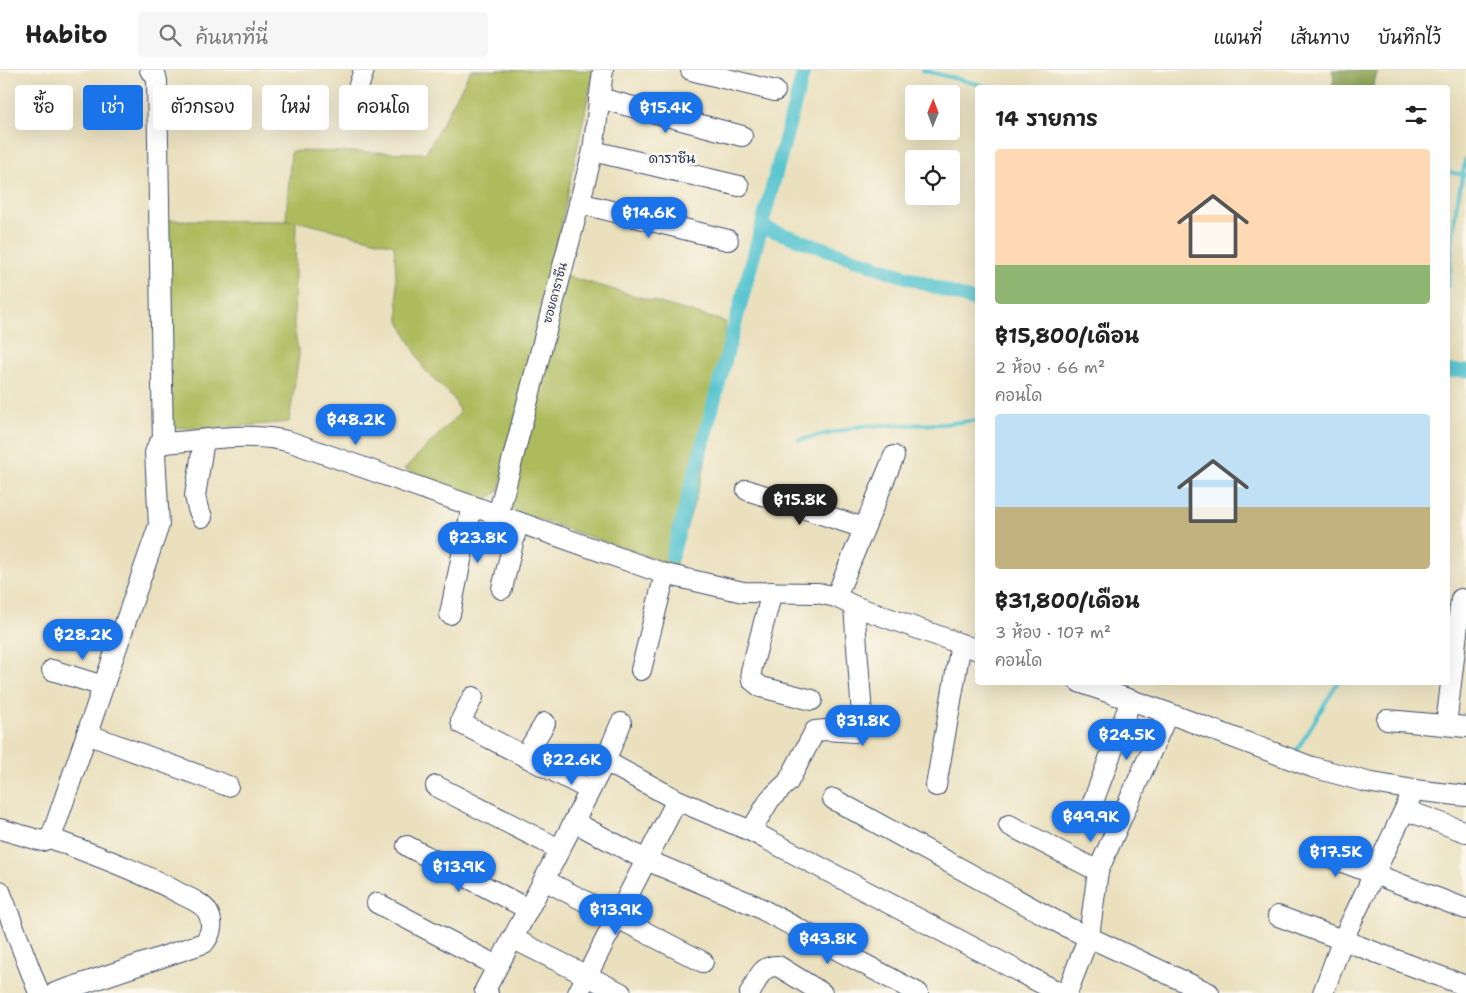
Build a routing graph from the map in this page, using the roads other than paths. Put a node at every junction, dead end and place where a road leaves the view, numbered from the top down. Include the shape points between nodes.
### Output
1 (150, 70) edge
2 (364, 70) edge
3 (602, 70) edge
4 (691, 70) edge
5 (359, 85) edge
6 (775, 92) dead end
7 (599, 98) junction
8 (742, 136) dead end
9 (593, 151) junction
10 (739, 186) dead end
11 (579, 203) junction
12 (728, 240) dead end
13 (204, 440) junction
14 (163, 444) junction
15 (894, 456) dead end
16 (747, 490) dead end
17 (472, 506) junction
18 (498, 514) junction
19 (202, 516) dead end
20 (518, 522) junction
21 (864, 528) junction
22 (665, 574) junction
23 (502, 589) dead end
24 (772, 592) junction
25 (836, 597) junction
26 (1461, 600) dead end
27 (854, 606) junction
28 (450, 614) dead end
29 (969, 647) edge
30 (52, 670) dead end
31 (640, 670) dead end
32 (1088, 685) edge
33 (103, 686) junction
34 (473, 697) dead end
35 (812, 700) dead end
36 (1131, 700) junction
37 (1168, 713) junction
38 (1387, 720) dead end
39 (621, 722) dead end
40 (545, 723) dead end
41 (1456, 726) edge
42 (87, 734) junction
43 (526, 756) junction
44 (605, 761) junction
45 (228, 786) dead end
46 (436, 786) dead end
47 (936, 786) dead end
48 (590, 790) junction
49 (1414, 790) junction
50 (1466, 796) edge
51 (833, 799) dead end
52 (677, 800) junction
53 (1090, 810) dead end
54 (1405, 810) junction
55 (574, 822) junction
56 (1009, 825) dead end
57 (0, 829) edge
58 (751, 831) junction
59 (1466, 832) edge
60 (50, 838) junction
61 (407, 846) dead end
62 (560, 849) junction
63 (1311, 850) dead end
64 (646, 860) junction
65 (1098, 872) junction
66 (1374, 874) junction
67 (544, 880) junction
68 (0, 891) edge
69 (377, 903) dead end
70 (528, 909) junction
71 (1466, 909) edge
72 (1278, 916) dead end
73 (616, 917) junction
74 (1089, 936) junction
75 (512, 938) junction
76 (1342, 939) junction
77 (703, 962) dead end
78 (497, 966) junction
79 (586, 975) junction
80 (1466, 986) edge
81 (487, 992) edge
82 (39, 993) edge
83 (55, 993) edge
84 (578, 993) edge
85 (621, 993) edge
86 (750, 993) edge
87 (822, 993) edge
88 (918, 993) edge
89 (1060, 993) edge
90 (1067, 993) edge
91 (1208, 993) edge
92 (1323, 993) edge

1 - 14 street via 155,73 157,81
2 - 5 street
3 - 7 street, ซอยดาราซีน
4 - 6 street
7 - 8 street
7 - 9 street, ซอยดาราซีน
9 - 10 street
9 - 11 street, ซอยดาราซีน
11 - 12 street
11 - 18 street, ซอยดาราซีน
13 - 14 street
13 - 17 street via 273,437
13 - 19 street via 195,496
14 - 33 street via 158,445 156,454 159,525
15 - 21 street
16 - 21 street
17 - 18 street
17 - 28 street
18 - 20 street
20 - 22 street
20 - 23 street
21 - 25 street
22 - 24 street via 743,592
22 - 31 street
24 - 25 street via 818,593
24 - 35 street via 751,670 752,680 760,687
25 - 27 street
26 - 41 street
27 - 29 street
27 - 58 street via 862,715 860,728 855,732 814,732 788,782 770,799
29 - 47 street
30 - 33 street
32 - 36 street
33 - 42 street
34 - 43 street via 462,724
36 - 37 street
36 - 53 street
37 - 49 street via 1312,767 1367,782
37 - 65 street
38 - 41 street
39 - 44 street
40 - 43 street
42 - 45 street
42 - 60 street
43 - 48 street
44 - 48 street
44 - 52 street
46 - 62 street
48 - 55 street
49 - 50 street
49 - 54 street
51 - 74 street
52 - 58 street
52 - 64 street
54 - 59 street
54 - 66 street
55 - 62 street
55 - 64 street
56 - 65 street
57 - 60 street via 42,840
58 - 89 street
60 - 83 street via 157,880 206,910 211,924 211,934 204,942
61 - 70 street
62 - 67 street
63 - 66 street
64 - 73 street
64 - 88 street via 754,906
65 - 74 street
66 - 71 street
66 - 76 street
67 - 70 street
67 - 73 street
68 - 82 street
69 - 78 street
70 - 75 street
72 - 76 street
73 - 77 street
73 - 79 street
74 - 90 street
74 - 91 street
75 - 78 street
75 - 79 street
76 - 80 street
76 - 92 street
78 - 81 street
79 - 84 street
79 - 85 street
86 - 87 street via 764,969 771,966 778,966

